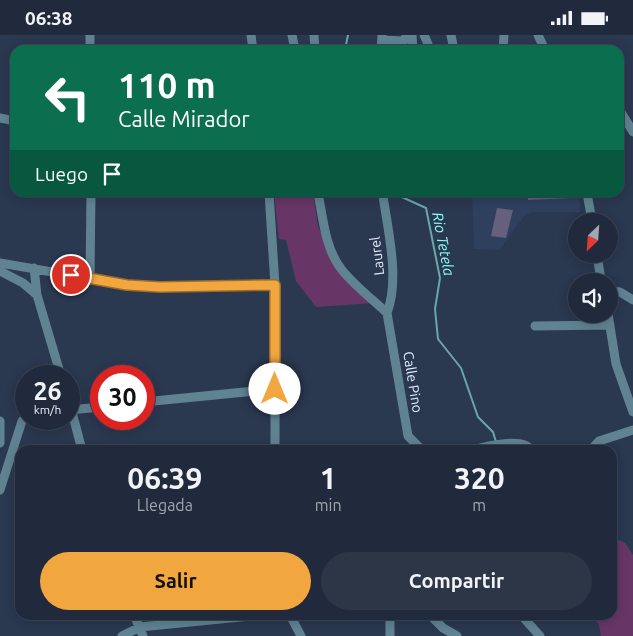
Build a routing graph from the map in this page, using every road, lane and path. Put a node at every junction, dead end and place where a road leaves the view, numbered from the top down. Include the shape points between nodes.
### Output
1 (406, 35) edge
2 (424, 35) edge
3 (382, 37) edge
4 (428, 44) dead end
5 (624, 117) edge
6 (633, 132) edge
7 (90, 197) edge
8 (269, 197) edge
9 (319, 197) edge
10 (383, 197) edge
11 (588, 197) edge
12 (591, 213) edge
13 (0, 263) edge
14 (34, 268) junction
15 (0, 271) edge
16 (90, 278) junction
17 (275, 285) junction
18 (618, 292) edge
19 (37, 295) junction
20 (633, 300) edge
21 (387, 313) junction
22 (610, 325) joint
23 (535, 326) dead end
24 (58, 365) edge
25 (275, 389) junction
26 (155, 401) edge
27 (633, 412) edge
28 (0, 421) edge
29 (19, 430) edge
30 (76, 430) edge
31 (633, 430) edge
32 (0, 443) edge
33 (81, 445) edge
34 (275, 445) edge
35 (417, 445) edge
36 (497, 445) edge
37 (525, 445) edge
38 (595, 445) edge
39 (0, 489) edge
40 (136, 620) edge
41 (227, 620) edge
42 (293, 620) edge
43 (390, 620) edge
44 (434, 620) edge
45 (526, 620) edge
46 (142, 632) edge
47 (122, 636) edge
48 (301, 636) edge
49 (390, 636) edge
50 (457, 636) edge
51 (540, 636) edge

1 - 3 street via 402,41
2 - 4 street
5 - 6 street
7 - 16 street
8 - 17 street
9 - 21 street via 326,232 341,268
10 - 21 street, Laurel via 394,283
11 - 12 street
13 - 14 street
14 - 16 street
14 - 19 street
15 - 19 street
16 - 17 street via 160,287
17 - 25 street
18 - 20 street
19 - 24 street
21 - 35 street, Calle Pino via 408,436
22 - 23 street
22 - 27 street via 616,364
25 - 26 street
25 - 34 street
28 - 32 street
29 - 39 street
30 - 33 street
31 - 38 street
36 - 37 street
40 - 46 street
41 - 46 street
42 - 48 street
43 - 49 street
44 - 50 street via 442,629
45 - 51 street
46 - 47 street

